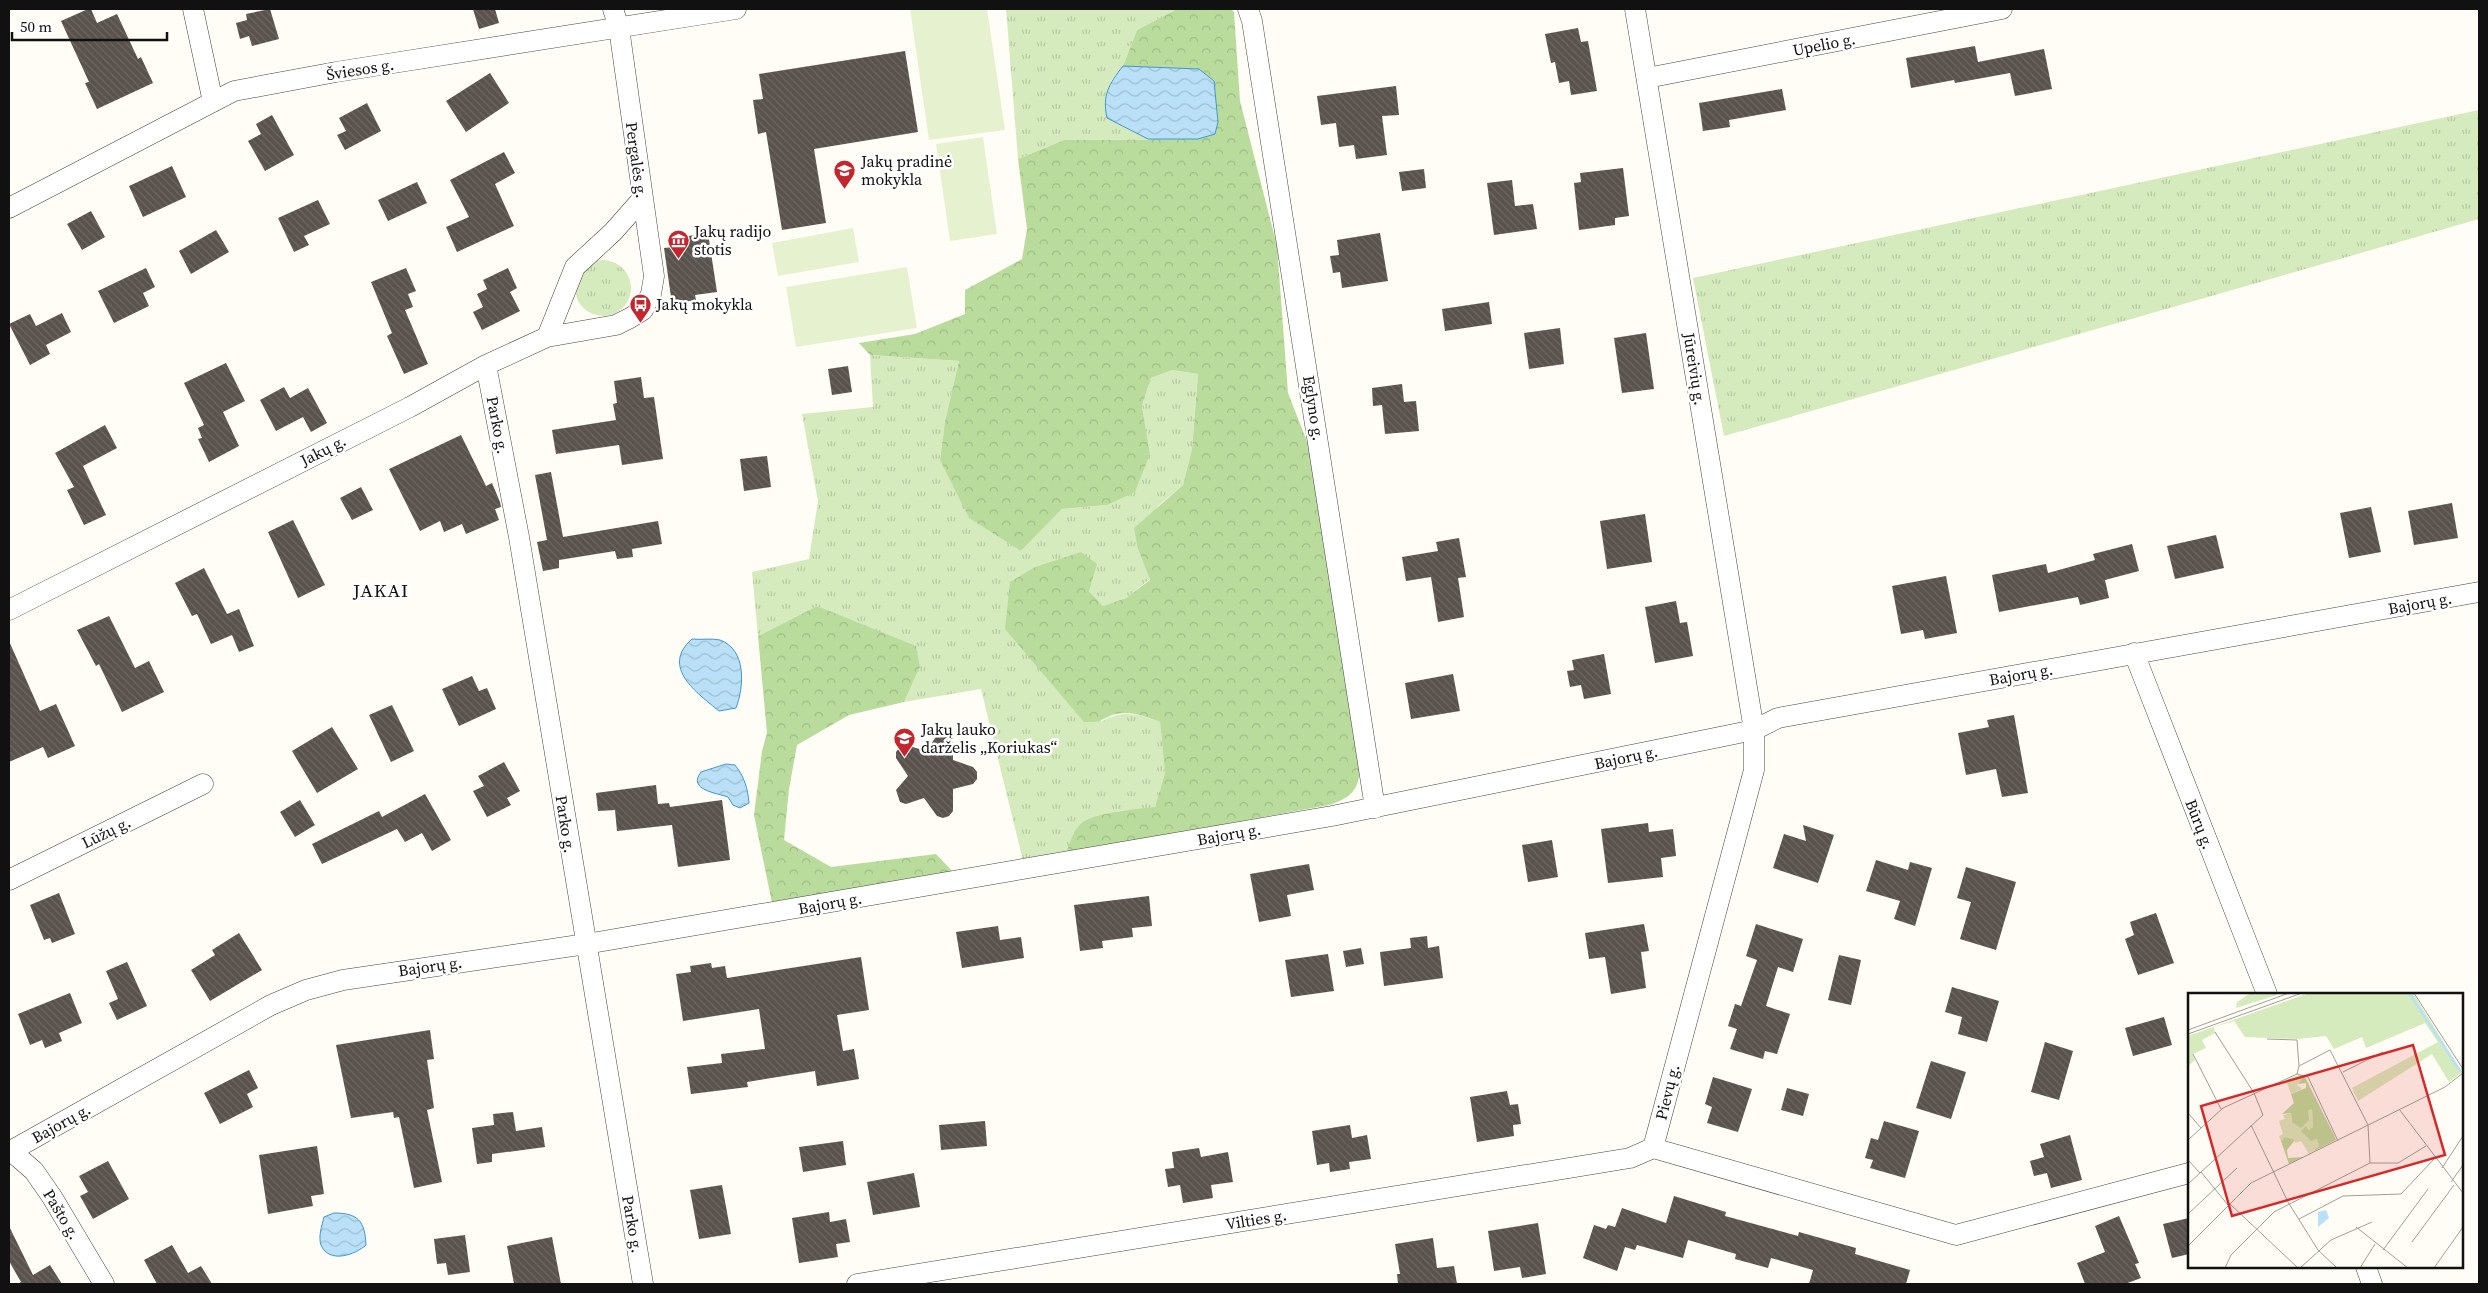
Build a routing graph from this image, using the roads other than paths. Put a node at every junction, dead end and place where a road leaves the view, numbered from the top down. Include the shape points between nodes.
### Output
1 (193, 9) edge
2 (736, 9) edge
3 (1248, 9) edge
4 (1634, 9) edge
5 (2002, 9) edge
6 (616, 18) edge
7 (1647, 78) junction
8 (213, 102) junction
9 (643, 198) junction
10 (9, 208) edge
11 (643, 310) joint
12 (547, 337) junction
13 (486, 365) junction
14 (2479, 592) edge
15 (9, 610) edge
16 (2134, 653) junction
17 (1754, 730) junction
18 (202, 784) dead end
19 (1375, 808) junction
20 (9, 880) edge
21 (586, 944) junction
22 (2267, 993) edge
23 (1653, 1148) junction
24 (10, 1152) edge
25 (2188, 1173) edge
26 (2366, 1268) edge
27 (104, 1284) edge
28 (643, 1284) edge
29 (857, 1284) edge
30 (2372, 1284) edge

1 - 8 street
2 - 6 street, Šviesos g.
3 - 19 street, Eglyno g. via 1310,380
4 - 7 street, Jūreivių g.
5 - 7 street, Upelio g.
6 - 8 street, Šviesos g. via 234,92
6 - 9 street, Pergalės g.
7 - 17 street, Jūreivių g.
8 - 10 street, Šviesos g.
9 - 11 street, Pergalės g. via 654,276 651,294
9 - 12 street via 575,268
11 - 12 street, Jakų g. via 616,325
12 - 13 street, Jakų g.
13 - 15 street, Jakų g. via 410,407
13 - 21 street, Parko g. via 519,537
14 - 16 street, Bajorų g.
16 - 17 street, Bajorų g. via 1778,718
16 - 22 street, Būrų g.
17 - 19 street, Bajorų g.
17 - 23 street, Pievų g. via 1754,770
18 - 20 street, Lūžų g.
19 - 21 street, Bajorų g.
21 - 24 street, Bajorų g. via 385,972 306,990 271,1005
21 - 28 street, Parko g.
23 - 25 street via 1956,1235
23 - 29 street, Vilties g. via 1630,1158
24 - 27 street, Pašto g. via 34,1171
26 - 30 street

